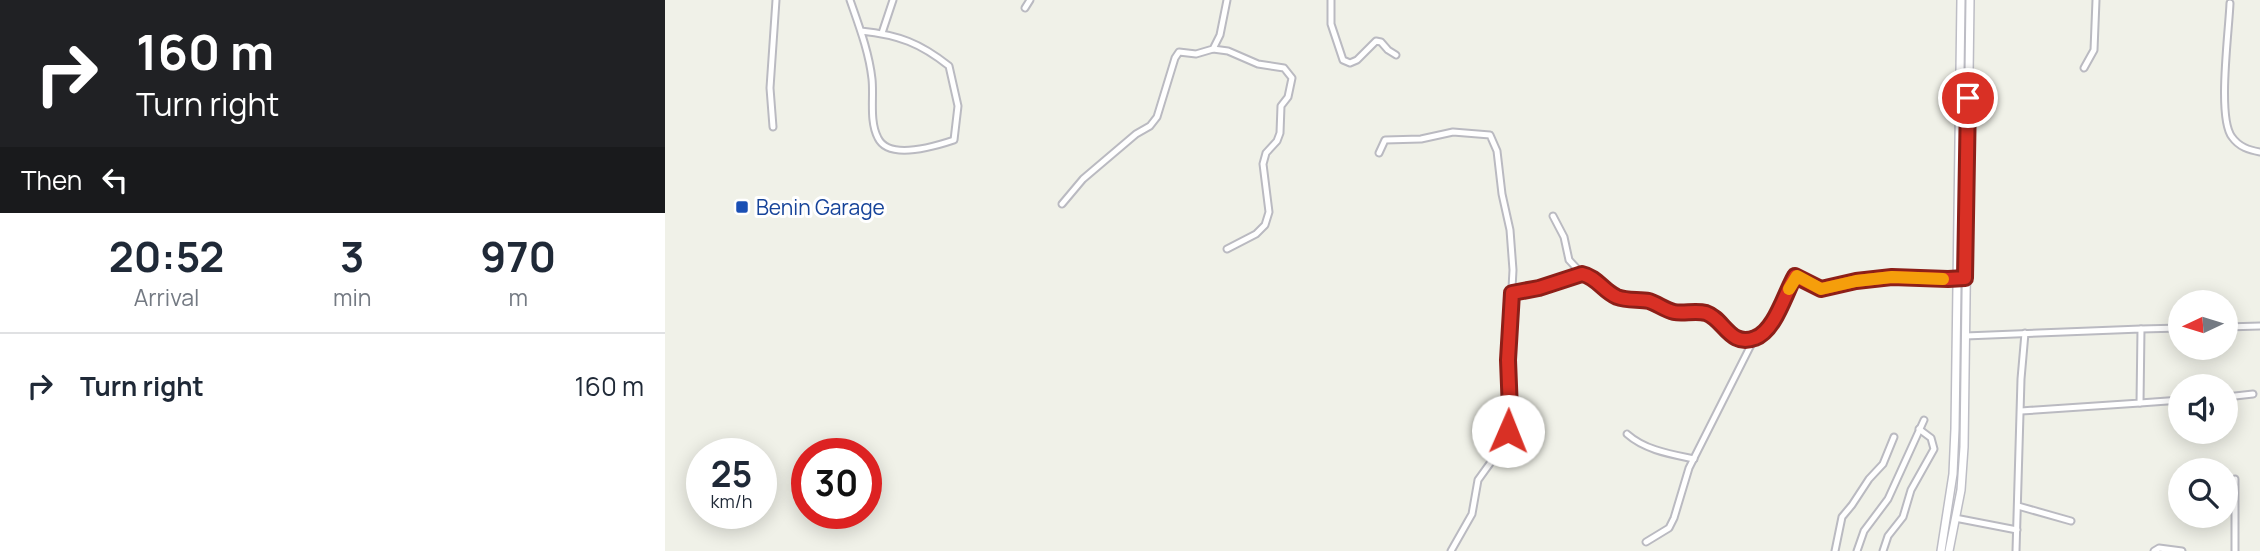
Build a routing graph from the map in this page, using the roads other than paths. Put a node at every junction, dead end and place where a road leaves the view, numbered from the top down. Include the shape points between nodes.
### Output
1 (776, 0) edge
2 (851, 0) edge
3 (893, 0) edge
4 (1030, 0) edge
5 (1227, 0) edge
6 (1331, 0) edge
7 (1961, 0) edge
8 (1970, 0) edge
9 (2096, 0) edge
10 (2231, 3) dead end
11 (1025, 8) dead end
12 (861, 32) junction
13 (882, 33) junction
14 (1213, 48) junction
15 (1964, 48) junction
16 (1396, 55) dead end
17 (2084, 68) dead end
18 (773, 127) dead end
19 (2260, 152) edge
20 (1379, 153) dead end
21 (1062, 204) dead end
22 (1553, 216) dead end
23 (1227, 250) dead end
24 (1582, 274) junction
25 (1961, 278) junction
26 (1512, 293) junction
27 (2260, 326) edge
28 (2238, 327) edge
29 (2168, 328) edge
30 (2141, 329) junction
31 (2025, 333) junction
32 (1965, 336) junction
33 (1754, 339) junction
34 (2253, 394) dead end
35 (2238, 396) edge
36 (2168, 401) edge
37 (2140, 403) junction
38 (2021, 411) junction
39 (1924, 420) dead end
40 (1919, 429) junction
41 (1627, 434) dead end
42 (1894, 437) dead end
43 (1694, 459) junction
44 (2018, 506) junction
45 (1955, 518) junction
46 (2071, 521) dead end
47 (2235, 528) edge
48 (2017, 530) junction
49 (1646, 542) dead end
50 (1451, 551) edge
51 (1836, 551) edge
52 (1857, 551) edge
53 (1883, 551) edge
54 (1941, 551) edge
55 (1949, 551) edge
56 (2016, 551) edge
57 (2154, 551) edge
58 (2182, 551) edge
59 (2235, 551) edge

1 - 18 street via 770,88
2 - 12 street
3 - 13 street
4 - 11 street
5 - 14 street
6 - 16 street via 1331,24 1343,60 1357,60 1375,41
7 - 15 main road
8 - 15 main road
9 - 17 street via 2094,50
10 - 19 street via 2227,126 2239,144
12 - 13 street
12 - 13 street via 880,142 907,151 954,139 958,106 949,66 915,42
14 - 21 street via 1196,54 1178,52 1157,117 1083,179
14 - 23 street via 1284,68 1292,78 1281,106 1280,133 1263,164 1269,212 1265,225
15 - 25 main road
20 - 26 street via 1385,140 1453,132 1492,137 1510,230
22 - 24 street via 1564,237 1567,257
24 - 26 street
24 - 33 street via 1592,276 1618,297 1648,301 1671,311 1709,314 1734,337
25 - 32 main road
25 - 33 street via 1892,277 1821,289 1795,276 1768,328
25 - 54 main road via 1953,474
26 - 50 street via 1508,431 1478,480 1472,514
27 - 28 street
29 - 30 street
30 - 31 street
30 - 37 street
31 - 32 street
31 - 38 street
32 - 45 main road via 1964,447
33 - 43 street
34 - 35 street
36 - 37 street
37 - 38 street
38 - 44 street
39 - 40 street
40 - 52 street via 1888,499 1864,531
40 - 53 street via 1931,438 1934,449
41 - 43 street via 1642,445
42 - 51 street via 1883,464 1842,517
43 - 49 street via 1669,528
44 - 46 street
44 - 48 street
45 - 48 street
45 - 55 main road
47 - 59 street
48 - 56 street
57 - 58 street

